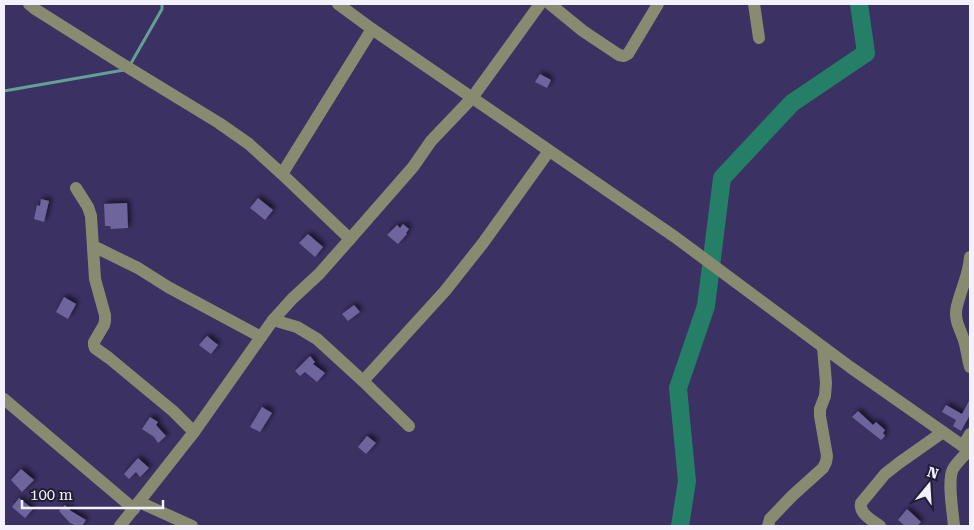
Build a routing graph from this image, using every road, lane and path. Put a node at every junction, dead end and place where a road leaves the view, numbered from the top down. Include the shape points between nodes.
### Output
1 (29, 4) edge
2 (338, 4) edge
3 (542, 4) edge
4 (658, 4) edge
5 (754, 4) edge
6 (372, 29) junction
7 (759, 38) dead end
8 (472, 98) junction
9 (550, 151) junction
10 (282, 174) junction
11 (76, 188) dead end
12 (350, 239) junction
13 (92, 246) junction
14 (970, 257) edge
15 (970, 271) edge
16 (273, 320) junction
17 (261, 337) junction
18 (823, 347) junction
19 (970, 367) edge
20 (363, 381) junction
21 (4, 399) edge
22 (409, 426) dead end
23 (194, 432) junction
24 (943, 432) junction
25 (970, 434) edge
26 (967, 449) edge
27 (136, 506) junction
28 (120, 526) edge
29 (192, 526) edge
30 (768, 526) edge
31 (880, 526) edge
32 (954, 526) edge

1 - 10 street via 219,123 249,144
2 - 6 street
3 - 4 street via 624,56
3 - 8 street
5 - 7 street
6 - 8 street
6 - 10 street
8 - 9 street
8 - 12 street via 431,141 413,167
9 - 18 street via 675,237
9 - 20 street via 445,291
10 - 12 street
11 - 13 street via 91,216
12 - 16 street
13 - 17 street
13 - 23 street via 94,279 105,315 104,325 94,345
14 - 15 street
15 - 19 street via 956,315
16 - 17 street
16 - 20 street via 312,336
17 - 23 street
18 - 24 street
18 - 30 street via 826,383 820,416 826,462 770,519
20 - 22 street
21 - 27 street
23 - 27 street
24 - 26 street
24 - 31 street via 885,474 861,503 862,512
25 - 26 street
26 - 32 street via 952,475
27 - 28 street
27 - 29 street

